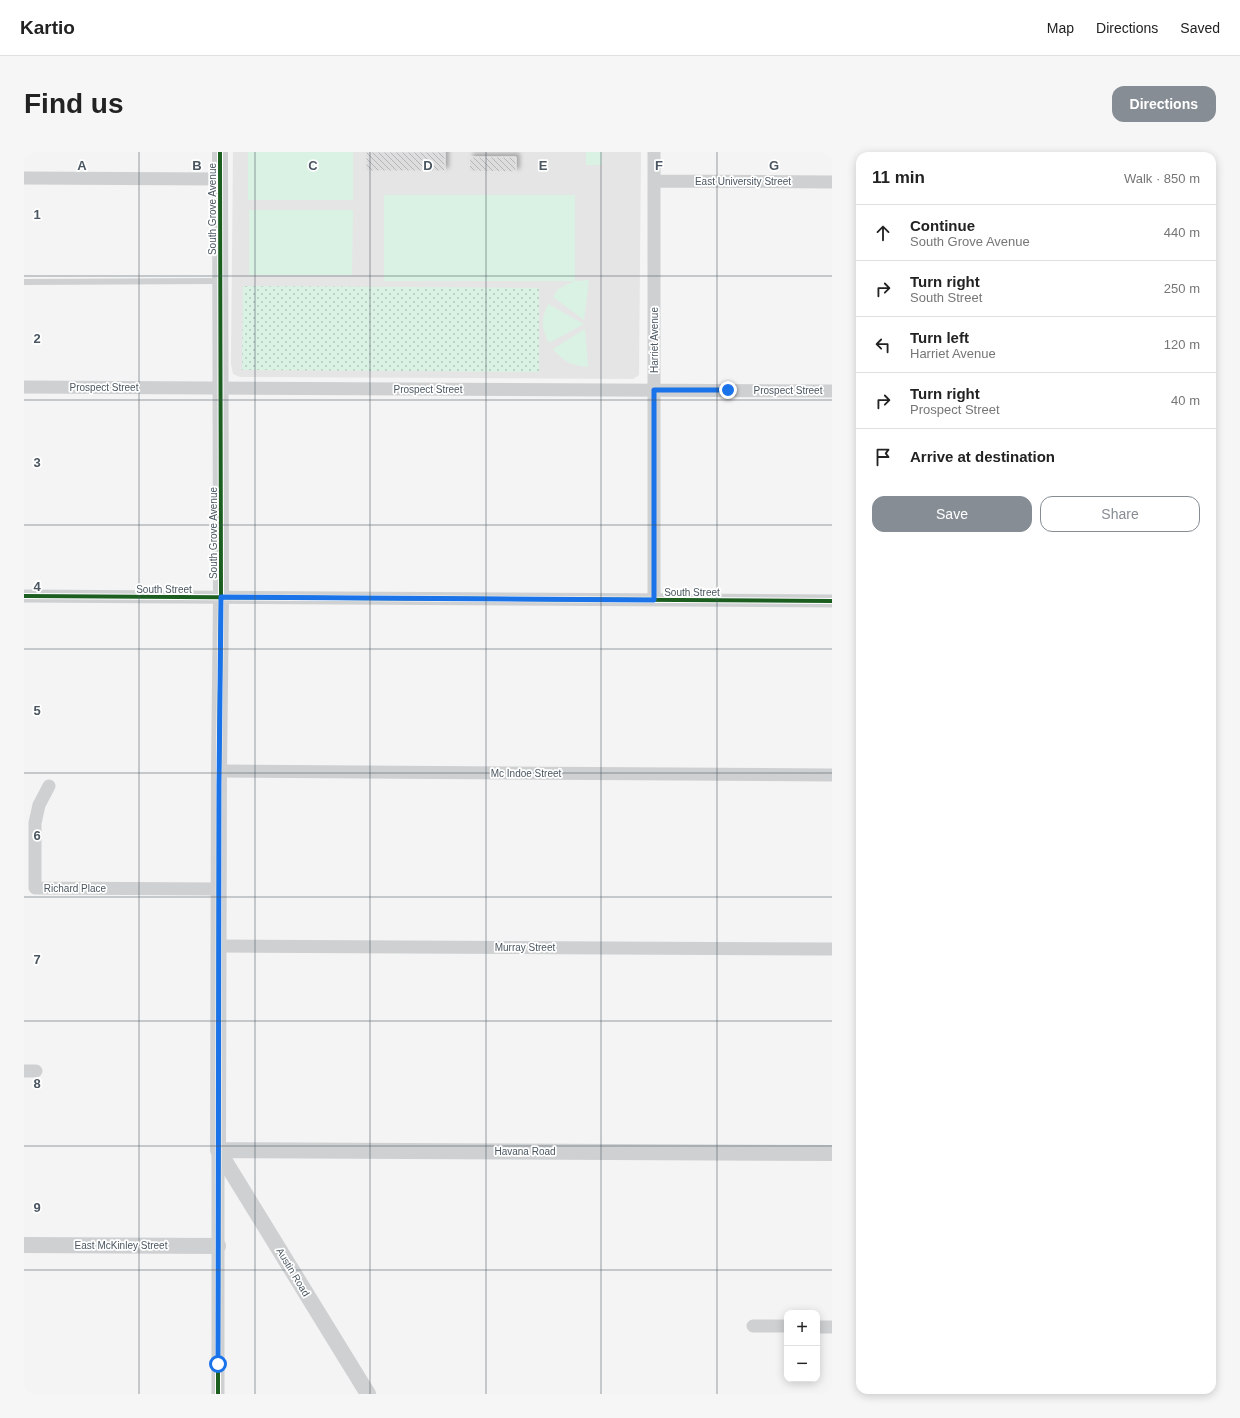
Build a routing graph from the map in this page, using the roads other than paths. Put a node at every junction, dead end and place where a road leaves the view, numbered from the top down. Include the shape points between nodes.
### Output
1 (220, 152) edge
2 (654, 152) edge
3 (24, 178) edge
4 (220, 179) junction
5 (654, 181) junction
6 (832, 182) edge
7 (220, 281) junction
8 (24, 282) edge
9 (24, 386) edge
10 (220, 388) junction
11 (654, 390) junction
12 (832, 390) edge
13 (24, 596) edge
14 (221, 597) junction
15 (654, 600) junction
16 (832, 601) edge
17 (219, 771) junction
18 (832, 775) edge
19 (49, 786) dead end
20 (219, 889) junction
21 (219, 946) junction
22 (832, 949) edge
23 (218, 1150) junction
24 (832, 1153) edge
25 (24, 1245) edge
26 (218, 1246) junction
27 (753, 1326) dead end
28 (784, 1326) edge
29 (820, 1327) edge
30 (832, 1327) edge
31 (218, 1394) edge
32 (368, 1394) edge

1 - 4 street, South Grove Avenue
2 - 5 street, Harriet Avenue
3 - 4 street
4 - 7 street, South Grove Avenue
5 - 6 street, East University Street
5 - 11 street, Harriet Avenue
7 - 8 lane
7 - 10 street, South Grove Avenue
9 - 10 street, Prospect Street
10 - 11 street, Prospect Street
10 - 14 street, South Grove Avenue
11 - 12 street, Prospect Street
11 - 15 street, Harriet Avenue
13 - 14 street, South Street
14 - 15 street, South Street
14 - 17 street, South Grove Avenue
15 - 16 street, South Street
17 - 18 street, Mc Indoe Street
17 - 20 street, South Grove Avenue
19 - 20 street, Richard Place via 39,805 35,823 35,888
20 - 21 street, South Grove Avenue
21 - 22 street, Murray Street
21 - 23 street, South Grove Avenue
23 - 24 street, Havana Road
23 - 26 street, South Grove Avenue
23 - 32 street, Austin Road
25 - 26 street, East McKinley Street
26 - 31 street, South Grove Avenue
27 - 28 street
29 - 30 street

